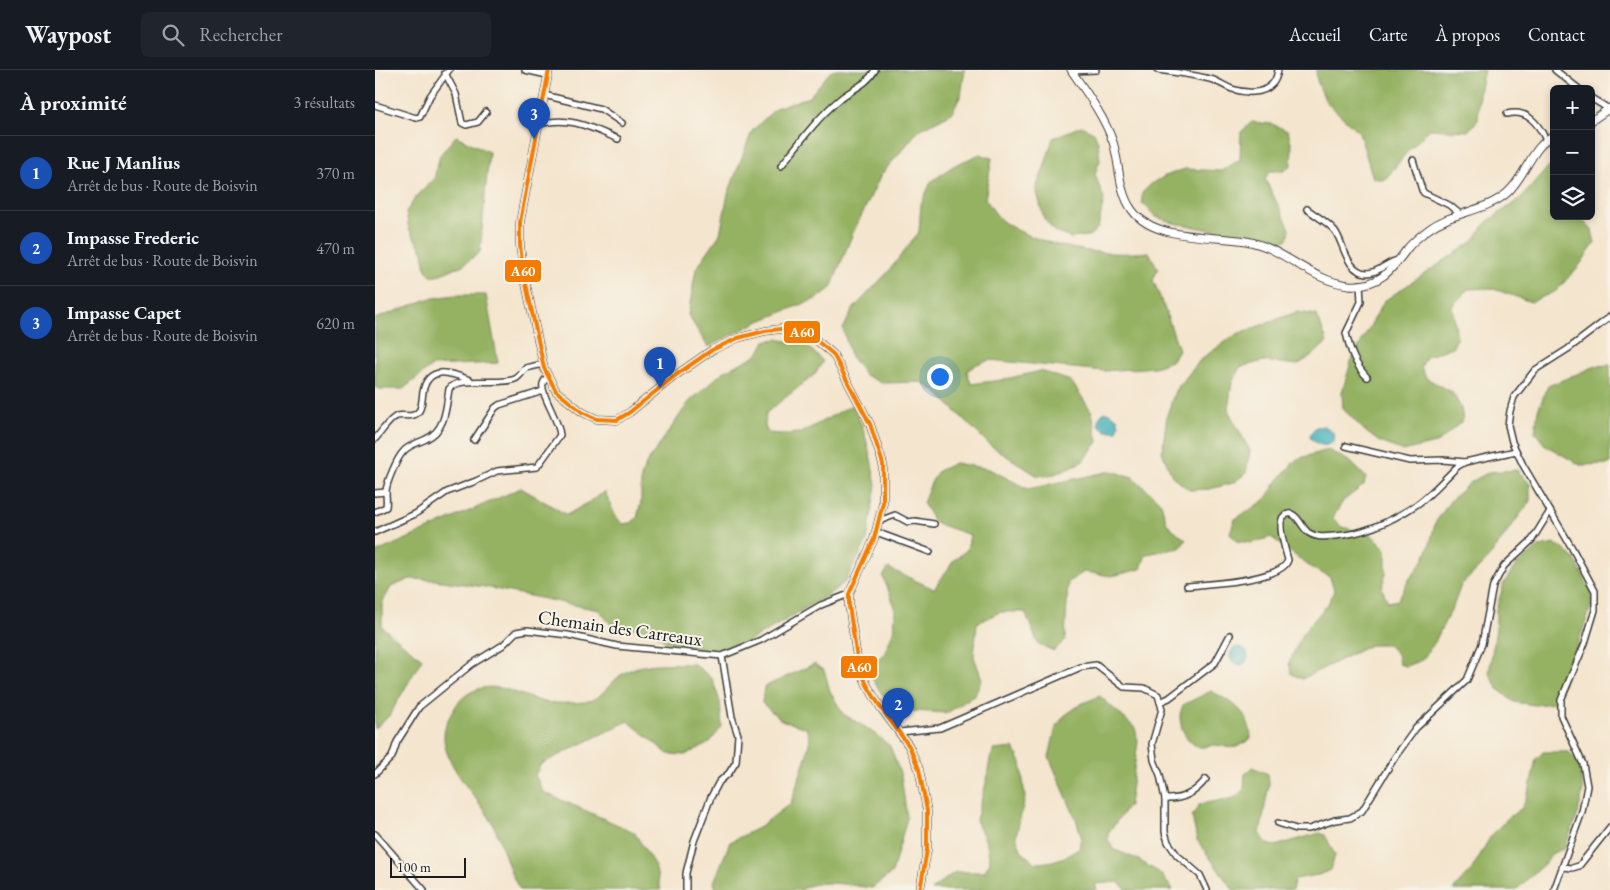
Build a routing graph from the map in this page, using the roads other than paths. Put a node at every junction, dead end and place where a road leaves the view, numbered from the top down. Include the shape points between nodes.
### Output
1 (525, 70) edge
2 (875, 70) edge
3 (1096, 70) edge
4 (1157, 70) edge
5 (1278, 70) edge
6 (1555, 70) edge
7 (1071, 71) edge
8 (447, 72) edge
9 (548, 72) edge
10 (1574, 85) edge
11 (544, 95) junction
12 (1595, 100) edge
13 (375, 106) edge
14 (1609, 109) edge
15 (486, 112) dead end
16 (1507, 114) dead end
17 (1595, 118) edge
18 (623, 123) dead end
19 (538, 124) junction
20 (1550, 138) edge
21 (618, 139) dead end
22 (1547, 140) junction
23 (1413, 160) dead end
24 (781, 166) dead end
25 (1307, 209) dead end
26 (1460, 214) junction
27 (1399, 260) junction
28 (1360, 284) junction
29 (1610, 317) edge
30 (543, 364) junction
31 (547, 377) junction
32 (1367, 377) dead end
33 (475, 382) junction
34 (543, 391) junction
35 (375, 439) edge
36 (474, 440) dead end
37 (1346, 446) dead end
38 (1517, 451) junction
39 (1465, 462) junction
40 (375, 492) edge
41 (386, 492) junction
42 (1550, 511) junction
43 (375, 512) edge
44 (879, 520) junction
45 (934, 524) dead end
46 (375, 532) edge
47 (876, 532) junction
48 (930, 552) dead end
49 (1187, 586) dead end
50 (849, 594) junction
51 (1230, 635) dead end
52 (722, 656) junction
53 (1160, 702) junction
54 (900, 732) junction
55 (375, 774) edge
56 (1206, 780) dead end
57 (1165, 799) junction
58 (1278, 823) dead end
59 (1610, 827) edge
60 (375, 834) edge
61 (1563, 867) junction
62 (424, 890) edge
63 (686, 890) edge
64 (920, 890) edge
65 (1207, 890) edge
66 (1554, 890) edge

1 - 9 street
2 - 24 street via 866,82 835,103
3 - 7 street
4 - 5 street via 1190,74 1248,92 1268,88 1274,83
6 - 10 street
7 - 28 main road via 1107,128 1116,152 1123,192 1141,219 1161,230 1263,246 1312,273 1343,283
8 - 13 street via 419,117
8 - 15 street via 462,123 478,122
9 - 11 main road
11 - 18 street via 601,110
11 - 19 main road
12 - 14 street
14 - 17 main road
16 - 22 street via 1520,112 1528,117
19 - 21 street via 575,122
19 - 30 main road via 520,230 523,270
20 - 22 main road
22 - 26 main road via 1539,146 1519,182 1506,194
23 - 26 street via 1422,190
25 - 27 street via 1333,229 1347,257 1359,270 1375,272
26 - 27 main road via 1435,225 1419,237
27 - 28 main road via 1383,278
28 - 32 street via 1361,302 1347,333 1352,355
29 - 38 street via 1535,370 1522,385 1514,397 1508,426
30 - 31 main road
30 - 33 street via 526,368 515,379
31 - 34 street
31 - 44 main road via 555,391 582,412 597,419 617,420 712,350 738,338 788,328 811,335 833,354 870,424 883,464 883,503
33 - 35 street via 448,372 432,376 424,385 420,409 407,417 393,418
33 - 41 street via 452,385 446,414 435,434 403,451
34 - 36 street via 495,408
34 - 46 street via 557,418 560,435 537,467 492,473 447,492 415,514
37 - 39 street via 1410,462
38 - 39 street
38 - 42 street
39 - 49 street via 1416,504 1368,530 1321,537 1307,532 1295,515 1285,515 1281,528 1289,560 1282,568 1241,581
40 - 41 street
41 - 43 street via 386,507
42 - 58 street via 1532,540 1504,566 1493,586 1482,644 1467,680 1416,728 1362,811 1350,818 1309,829 1295,829
42 - 61 street via 1595,591 1595,610 1585,643 1561,700 1561,716 1583,764 1587,786 1582,812
44 - 45 street via 895,515 908,522
44 - 47 main road
47 - 48 street
47 - 50 main road
50 - 52 street, Chemain des Carreaux via 821,605 761,640
50 - 54 main road via 858,664 876,700
51 - 53 street via 1215,663
52 - 55 street, Chemain des Carreaux via 617,646 527,630 516,632 419,707 392,756
52 - 63 street via 738,735 737,762 711,796 694,841 686,873
53 - 54 street via 1157,695 1144,688 1124,686 1096,664 1081,667 940,728
53 - 57 street via 1162,709 1152,744
54 - 64 main road via 919,769 927,811 927,850
56 - 57 street via 1189,795
57 - 65 street via 1168,842 1177,855 1200,875
59 - 61 street via 1579,866
60 - 62 street
61 - 66 street

